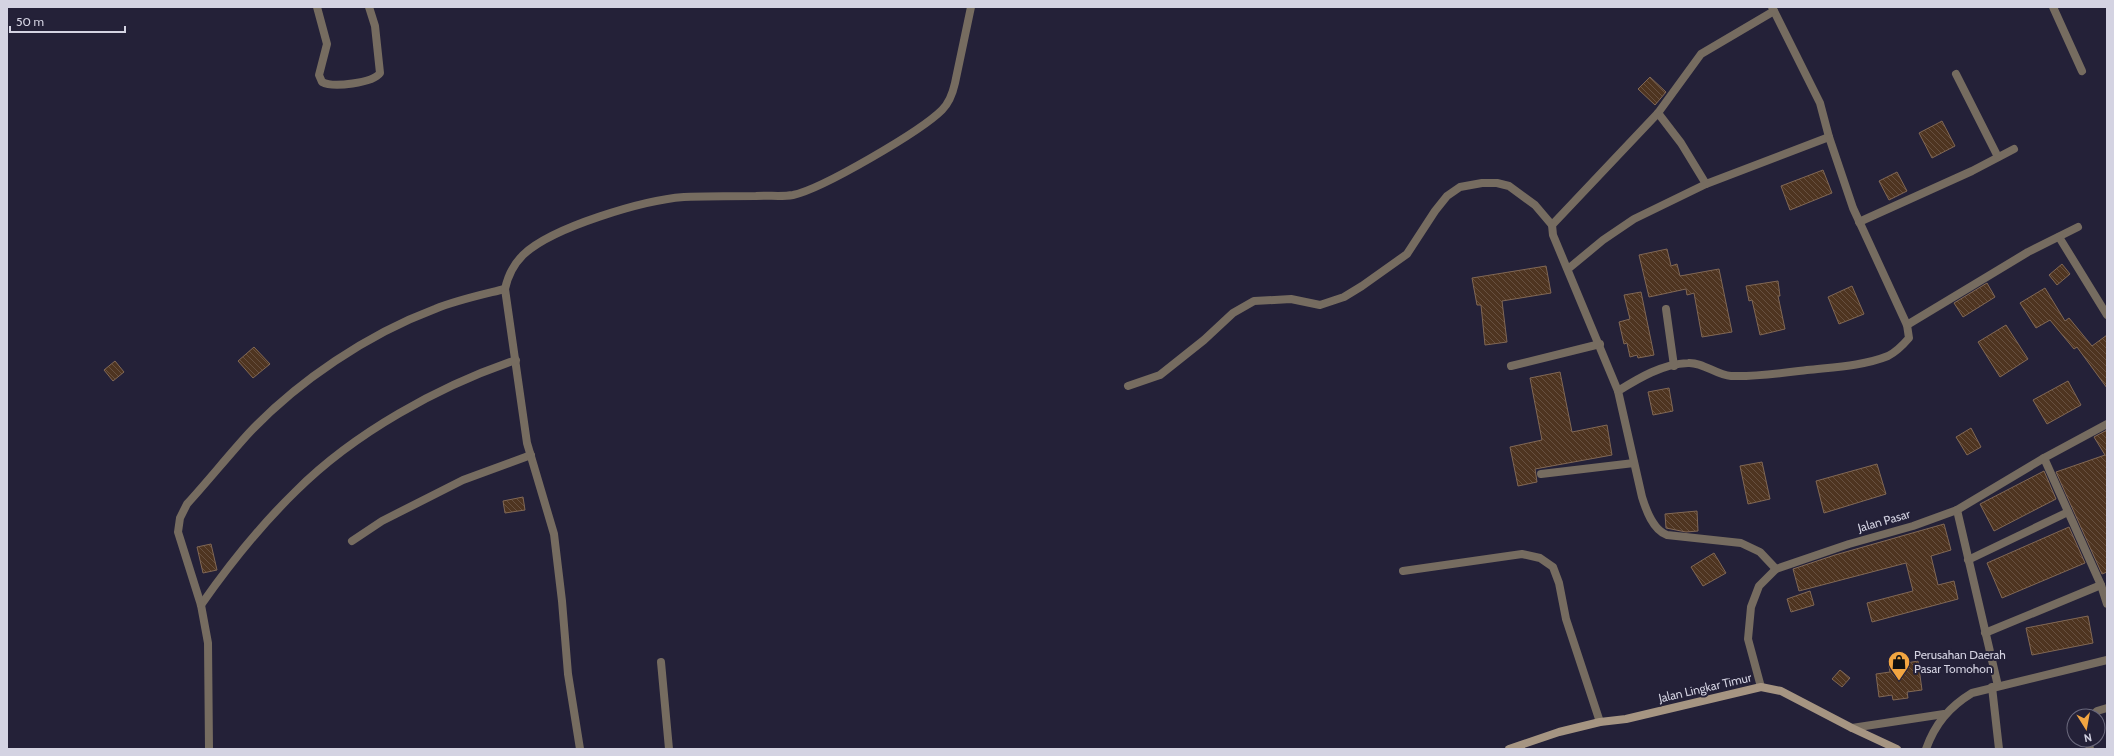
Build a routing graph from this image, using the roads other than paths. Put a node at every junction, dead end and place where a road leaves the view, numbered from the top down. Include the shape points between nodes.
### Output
1 (317, 7) edge
2 (369, 7) edge
3 (971, 7) edge
4 (2052, 7) edge
5 (1773, 9) edge
6 (2082, 71) dead end
7 (1956, 74) dead end
8 (1658, 113) junction
9 (1829, 137) junction
10 (2014, 149) dead end
11 (1998, 157) junction
12 (1706, 184) junction
13 (1859, 222) junction
14 (1552, 225) junction
15 (2078, 227) dead end
16 (2059, 237) junction
17 (1568, 269) junction
18 (505, 289) junction
19 (1666, 309) dead end
20 (2107, 315) edge
21 (1908, 325) junction
22 (1600, 344) junction
23 (516, 360) junction
24 (1511, 366) dead end
25 (1674, 366) junction
26 (1128, 386) dead end
27 (1618, 391) junction
28 (2107, 424) edge
29 (530, 455) junction
30 (2044, 458) junction
31 (1634, 464) junction
32 (1541, 474) dead end
33 (1957, 510) junction
34 (2068, 512) junction
35 (352, 540) dead end
36 (1968, 560) junction
37 (1776, 569) junction
38 (1403, 571) dead end
39 (2101, 585) junction
40 (201, 604) junction
41 (2107, 604) edge
42 (1985, 633) junction
43 (2107, 660) edge
44 (661, 662) dead end
45 (1995, 686) junction
46 (1760, 687) junction
47 (1944, 714) junction
48 (1600, 722) junction
49 (1852, 728) junction
50 (209, 749) edge
51 (580, 749) edge
52 (669, 749) edge
53 (1509, 749) edge
54 (1897, 749) edge
55 (1926, 749) edge
56 (1999, 749) edge

1 - 2 street via 327,44 319,75 322,82 333,84 373,80 380,73
3 - 18 street via 955,83 948,102 936,116 906,136 845,172 793,194 682,197 642,203 568,229 542,241 524,255 511,270
4 - 6 street
5 - 8 street via 1701,54
5 - 9 street via 1820,103
7 - 11 street
8 - 12 street
8 - 14 street
9 - 12 street
9 - 13 street
10 - 11 street
11 - 13 street
12 - 17 street via 1634,219
13 - 21 street
14 - 17 street via 1553,235
14 - 26 street via 1535,205 1509,186 1482,183 1460,187 1447,196 1435,211 1407,254 1344,297 1320,305 1291,300 1254,301 1233,313 1204,340 1160,374
15 - 16 street
16 - 20 street
16 - 21 street via 2028,252
17 - 22 street
18 - 23 street
18 - 40 street via 414,317 345,354 308,381 250,433 187,504 180,518 179,540
19 - 25 street
21 - 25 street via 1908,338 1901,347 1888,356 1855,365 1777,374 1731,376 1714,372 1701,365 1688,363
22 - 24 street
22 - 27 street
23 - 29 street
23 - 40 street via 482,371 402,411 331,461 296,490
25 - 27 street via 1640,377
27 - 31 street
28 - 30 street, Jalan Pasar
29 - 35 street via 463,480 382,521
29 - 51 street via 554,534 568,674
30 - 33 street, Jalan Pasar
30 - 34 street
31 - 32 street
31 - 37 street via 1645,507 1662,533 1741,543 1760,552
33 - 36 street
33 - 37 street, Jalan Pasar
34 - 36 street
34 - 39 street
36 - 42 street
37 - 46 street, Jalan Pasar via 1759,586 1751,607 1748,639
38 - 48 street via 1522,554 1540,558 1553,567 1566,619
39 - 41 street
39 - 42 street
40 - 50 street via 208,643
42 - 45 street
43 - 45 street
44 - 52 street
45 - 47 street via 1972,693
45 - 56 street
46 - 48 main road, Jalan Lingkar Timur via 1626,719
46 - 49 main road, Jalan Lingkar Timur via 1781,691
47 - 49 street
47 - 55 street via 1931,734
48 - 53 main road, Jalan Lingkar Timur via 1559,732
49 - 54 main road, Jalan Lingkar Timur

